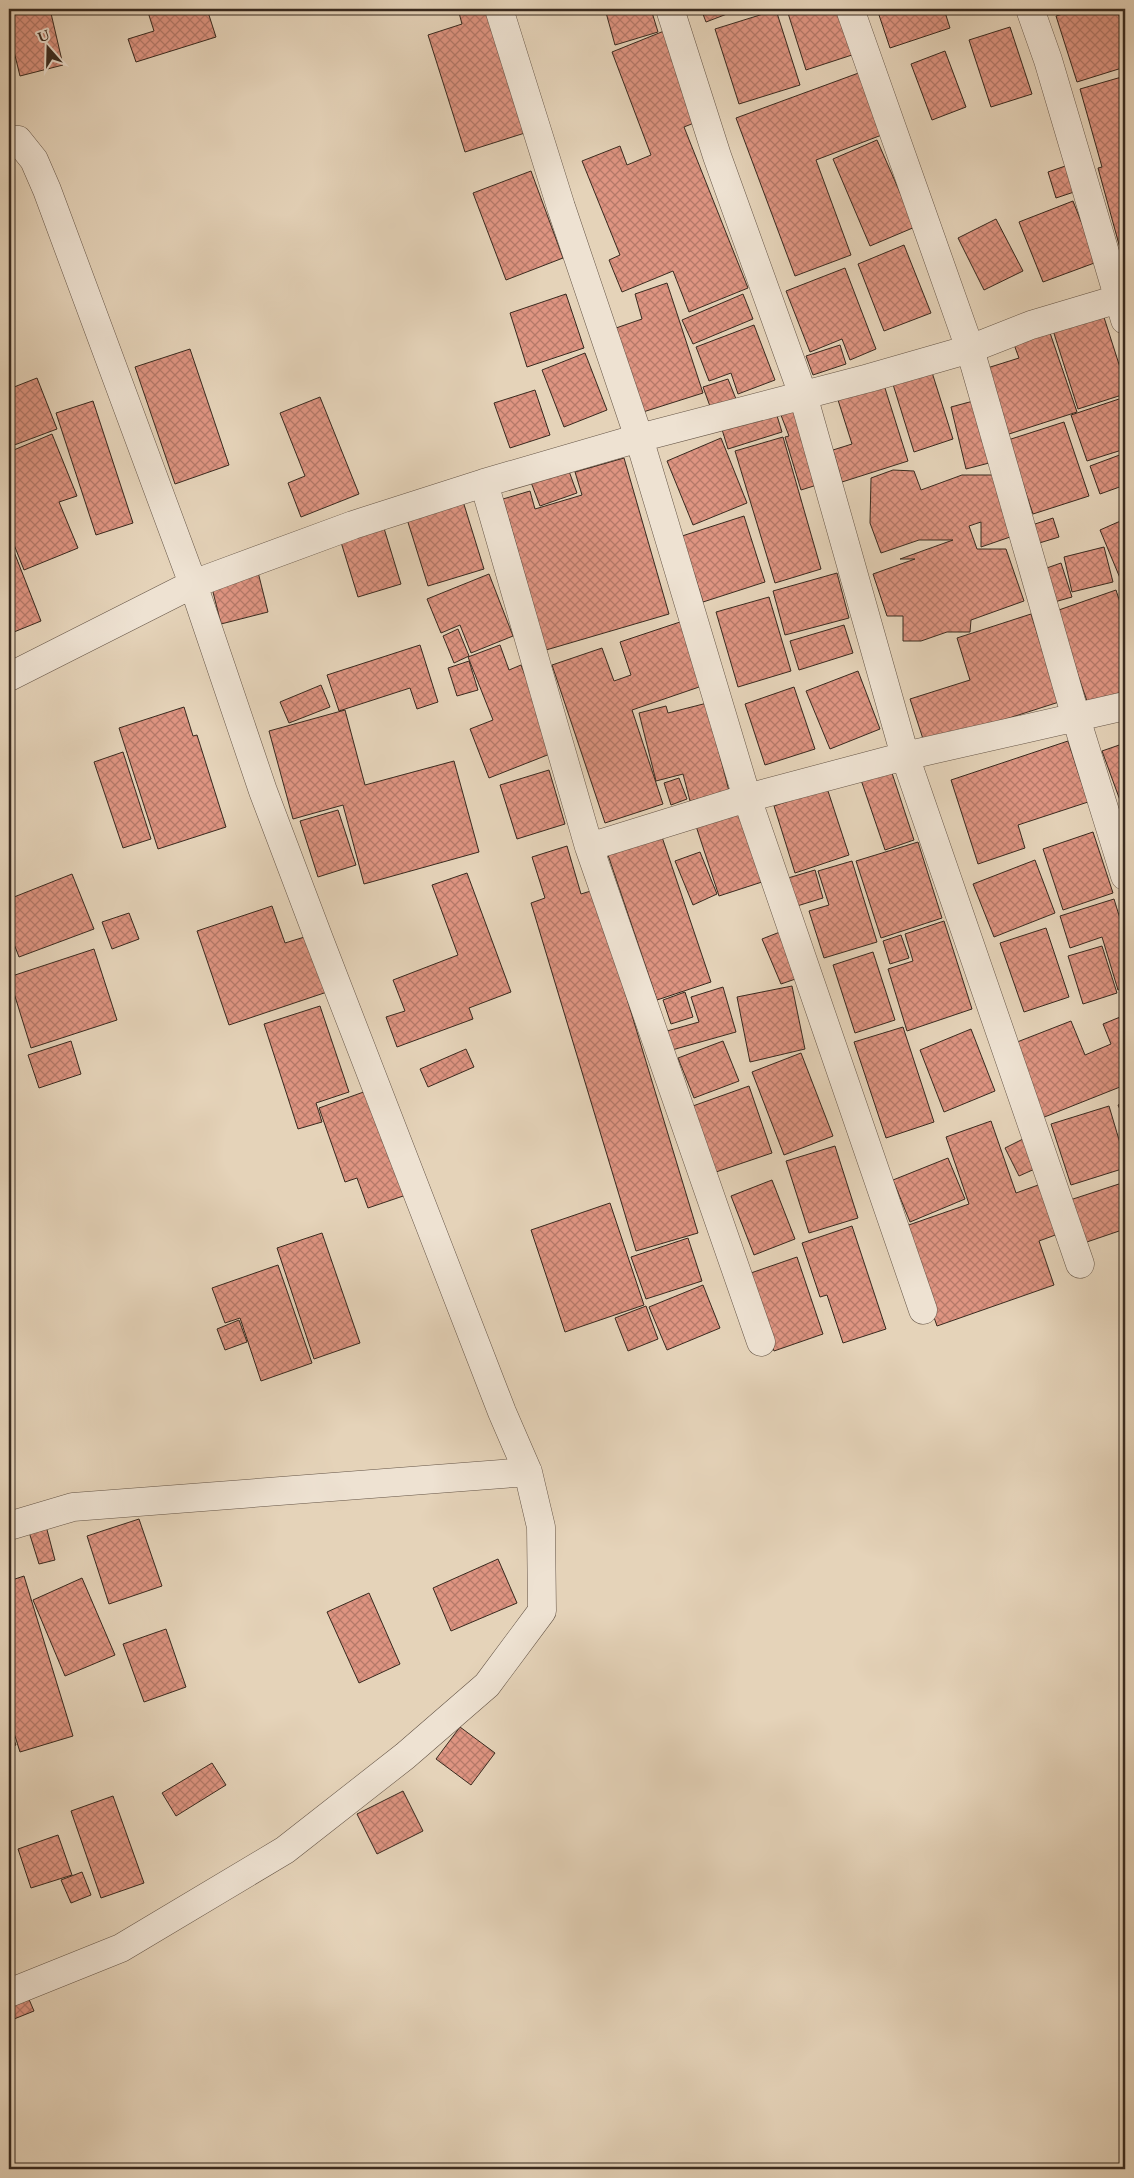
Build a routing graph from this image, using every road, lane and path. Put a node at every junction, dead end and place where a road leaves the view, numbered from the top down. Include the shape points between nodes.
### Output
1 (499, 9) edge
2 (670, 9) edge
3 (850, 9) edge
4 (1030, 9) edge
5 (9, 139) edge
6 (1123, 306) edge
7 (970, 349) junction
8 (803, 395) junction
9 (639, 438) junction
10 (484, 483) junction
11 (193, 584) junction
12 (9, 677) edge
13 (1125, 706) edge
14 (1076, 718) junction
15 (905, 756) junction
16 (747, 798) junction
17 (589, 847) junction
18 (1125, 876) edge
19 (1080, 1264) dead end
20 (923, 1310) dead end
21 (761, 1342) dead end
22 (528, 1472) junction
23 (9, 1526) edge
24 (9, 1992) edge

1 - 9 street
2 - 8 street via 716,156
3 - 7 street
4 - 6 street
5 - 11 street via 18,140 34,160 47,190
6 - 7 street via 1031,325
7 - 8 street
7 - 14 street
8 - 9 street
8 - 15 street
9 - 10 street
9 - 16 street
10 - 11 street via 353,525
10 - 17 street
11 - 12 street
11 - 22 street via 263,791
13 - 14 street
14 - 15 street
14 - 18 street
15 - 16 street
15 - 19 street
16 - 17 street
16 - 20 street
17 - 21 street
22 - 23 street via 74,1507
22 - 24 street via 541,1527 542,1611 487,1685 405,1756 285,1850 121,1948

